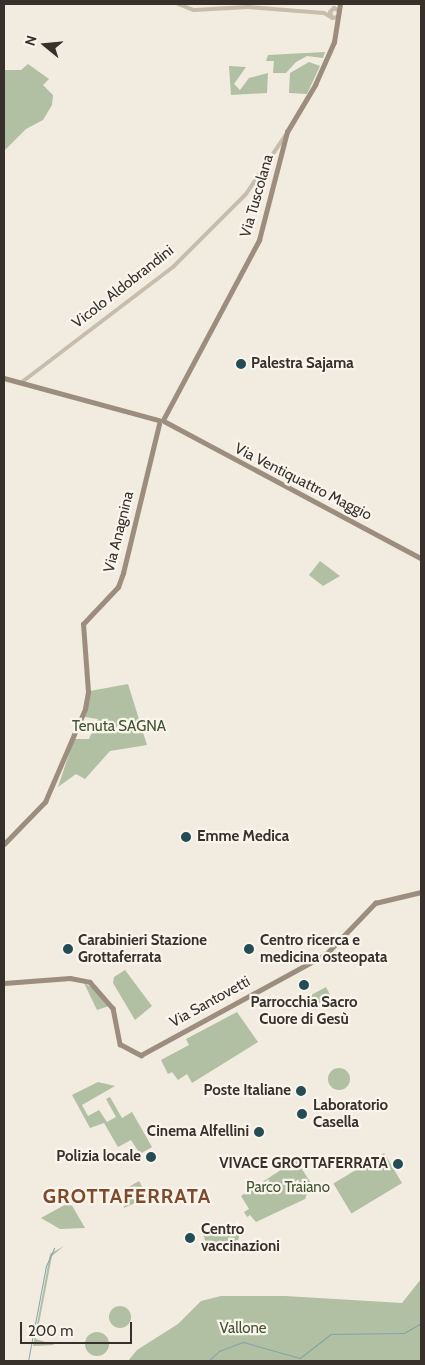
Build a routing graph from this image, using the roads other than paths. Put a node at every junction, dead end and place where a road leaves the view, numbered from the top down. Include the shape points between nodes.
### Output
1 (178, 4) edge
2 (339, 4) edge
3 (332, 9) junction
4 (324, 13) junction
5 (340, 14) junction
6 (332, 17) junction
7 (338, 26) junction
8 (280, 148) junction
9 (4, 378) edge
10 (22, 382) junction
11 (161, 422) junction
12 (421, 558) edge
13 (4, 844) edge
14 (421, 892) edge
15 (4, 983) edge

1 - 4 street via 194,10 248,7
2 - 3 street
2 - 5 main road, Via Tuscolana
3 - 4 street
3 - 5 street
3 - 6 street
4 - 6 street
5 - 6 street
5 - 7 main road, Via Tuscolana
6 - 7 street
7 - 8 main road, Via Tuscolana via 315,85
8 - 10 street, Vicolo Aldobrandini via 246,194 174,266
8 - 11 main road, Via Tuscolana via 265,224
9 - 10 main road
10 - 11 main road
11 - 12 main road, Via Ventiquattro Maggio
11 - 13 main road, Via Anagnina via 124,573 118,587 83,624 88,692 85,709 45,802
14 - 15 main road, Via Santovetti via 389,898 366,910 338,944 309,964 141,1055 121,1046 116,1035 113,1008 92,983 70,978

